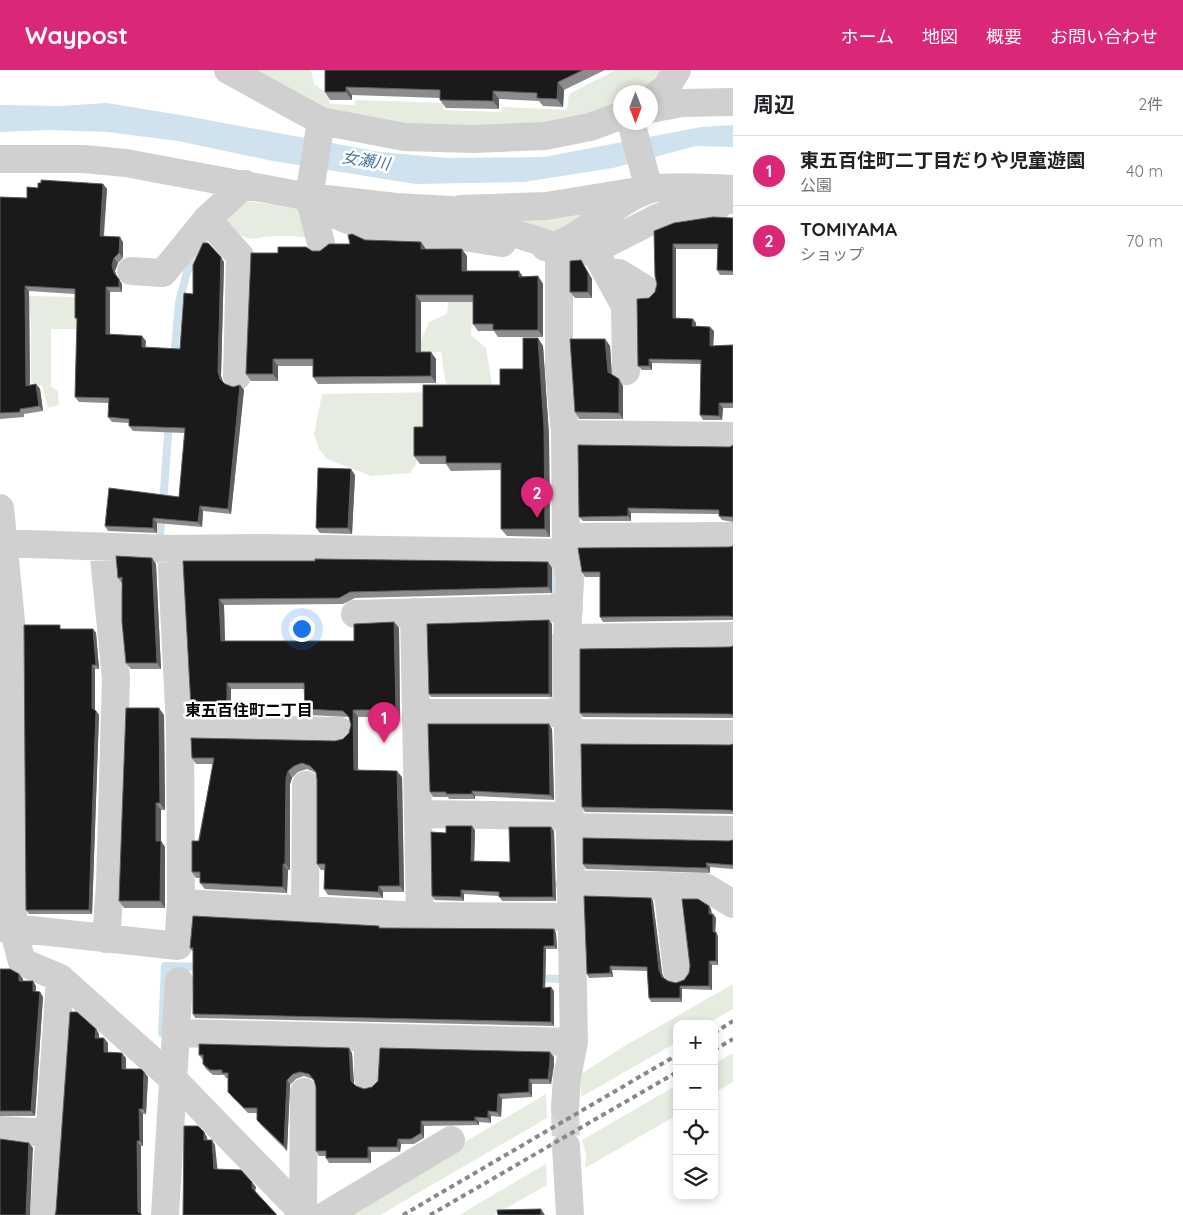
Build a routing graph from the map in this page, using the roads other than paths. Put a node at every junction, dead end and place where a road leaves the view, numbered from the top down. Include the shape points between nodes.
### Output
1 (228, 70) edge
2 (677, 70) edge
3 (658, 94) edge
4 (733, 102) edge
5 (658, 108) edge
6 (613, 119) edge
7 (321, 125) junction
8 (633, 130) edge
9 (0, 159) edge
10 (733, 172) edge
11 (245, 184) junction
12 (648, 184) junction
13 (733, 190) edge
14 (309, 193) junction
15 (733, 200) edge
16 (451, 210) junction
17 (207, 219) junction
18 (321, 243) dead end
19 (559, 246) junction
20 (600, 262) junction
21 (130, 271) dead end
22 (645, 289) dead end
23 (626, 371) dead end
24 (237, 376) dead end
25 (565, 434) junction
26 (733, 436) edge
27 (0, 508) edge
28 (733, 536) edge
29 (2, 543) edge
30 (566, 545) junction
31 (103, 547) junction
32 (171, 549) junction
33 (569, 608) junction
34 (414, 612) junction
35 (355, 614) dead end
36 (733, 636) edge
37 (567, 638) junction
38 (416, 713) junction
39 (568, 723) junction
40 (180, 728) junction
41 (340, 731) dead end
42 (733, 734) edge
43 (306, 785) dead end
44 (418, 814) junction
45 (569, 822) junction
46 (733, 830) edge
47 (570, 884) junction
48 (667, 886) junction
49 (181, 903) junction
50 (733, 904) edge
51 (305, 908) junction
52 (420, 916) junction
53 (571, 917) junction
54 (7, 928) edge
55 (106, 939) junction
56 (677, 971) dead end
57 (60, 978) junction
58 (179, 981) dead end
59 (176, 1033) junction
60 (368, 1038) junction
61 (574, 1042) junction
62 (172, 1078) junction
63 (368, 1078) dead end
64 (304, 1092) dead end
65 (565, 1108) tunnel mouth
66 (0, 1130) edge
67 (49, 1133) junction
68 (451, 1140) dead end
69 (566, 1146) tunnel mouth
70 (311, 1214) edge
71 (44, 1215) edge
72 (164, 1215) edge
73 (570, 1215) edge

1 - 7 street
2 - 3 street via 666,88
4 - 5 street via 682,103
6 - 7 street via 545,136 473,139 404,137
7 - 14 street
8 - 12 street
9 - 11 street via 84,159 126,163
10 - 12 street via 692,175
11 - 14 street
11 - 17 street
12 - 13 street
12 - 16 street via 546,206
12 - 19 street
14 - 16 street via 396,207
14 - 18 street
14 - 19 street via 330,214 371,231 451,235 540,248
15 - 20 street via 719,199 718,206 665,215
16 - 19 street via 482,223
17 - 21 street via 163,273
17 - 24 street via 240,256
19 - 20 street
19 - 25 street via 559,370
20 - 22 street
20 - 23 street via 625,306
25 - 26 street
25 - 30 street
27 - 29 street
28 - 30 street
29 - 31 street
29 - 54 street via 12,632
30 - 32 street
30 - 33 street
31 - 32 street
31 - 55 street via 116,678
32 - 40 street
33 - 34 street
33 - 37 street
34 - 35 street
34 - 38 street
36 - 37 street
37 - 39 street
38 - 39 street
38 - 44 street
39 - 42 street
39 - 45 street
40 - 41 street
40 - 49 street
43 - 51 street
44 - 45 street
44 - 52 street
45 - 46 street
45 - 47 street
47 - 48 street
47 - 53 street
48 - 50 street via 705,887
48 - 56 street
49 - 51 street
49 - 55 street via 178,946
51 - 52 street
52 - 53 street
53 - 61 street
54 - 55 street
54 - 57 street via 22,962
57 - 62 street
57 - 67 street
58 - 59 street
59 - 60 street
59 - 62 street
60 - 61 street
60 - 63 street
61 - 65 street
62 - 70 street
62 - 72 street
64 - 70 street
66 - 67 street
67 - 71 street
68 - 70 street
69 - 73 street

